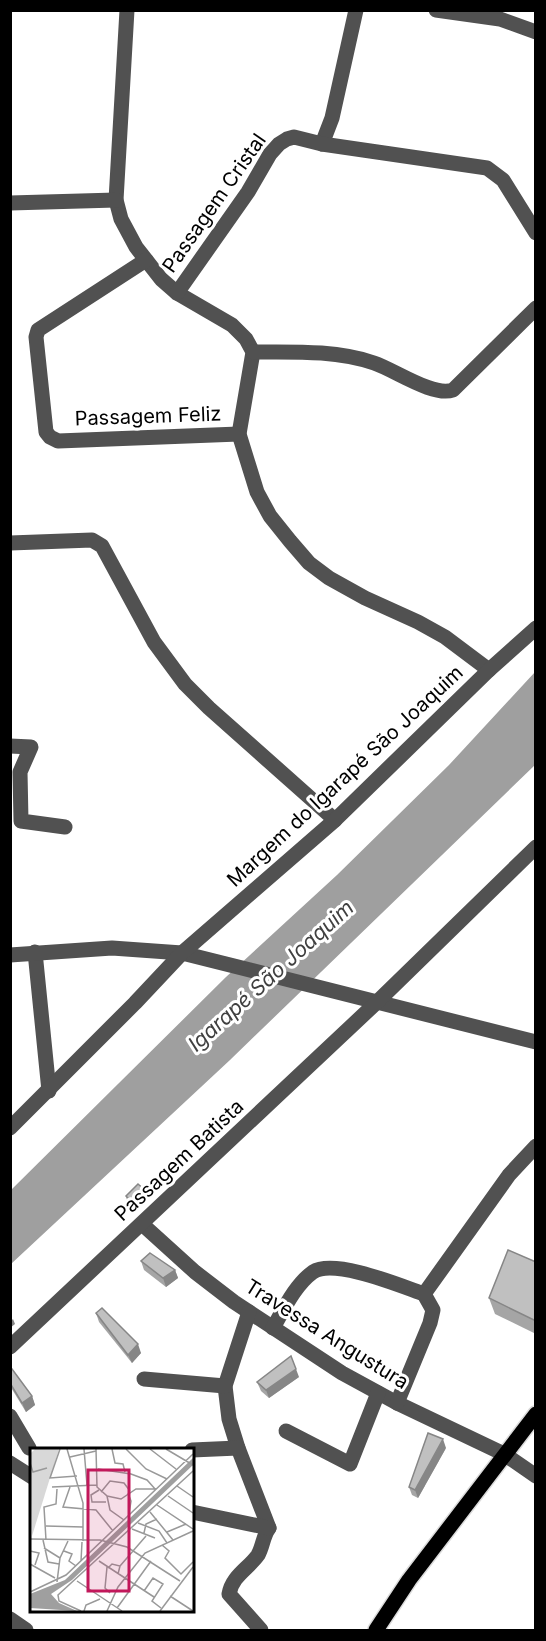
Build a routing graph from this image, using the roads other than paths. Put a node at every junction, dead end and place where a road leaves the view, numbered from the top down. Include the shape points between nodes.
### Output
1 (127, 10) edge
2 (356, 10) edge
3 (436, 10) edge
4 (501, 15) edge
5 (536, 32) edge
6 (322, 144) junction
7 (116, 200) junction
8 (10, 203) edge
9 (536, 233) edge
10 (146, 260) junction
11 (177, 293) junction
12 (535, 309) edge
13 (253, 352) junction
14 (238, 434) junction
15 (10, 543) edge
16 (536, 628) edge
17 (489, 670) junction
18 (10, 746) edge
19 (335, 820) junction
20 (65, 827) dead end
21 (536, 847) edge
22 (35, 952) junction
23 (188, 954) junction
24 (10, 955) edge
25 (376, 1003) junction
26 (536, 1042) edge
27 (49, 1091) junction
28 (10, 1128) edge
29 (536, 1146) edge
30 (142, 1224) junction
31 (424, 1294) junction
32 (249, 1312) junction
33 (273, 1328) junction
34 (10, 1347) edge
35 (144, 1379) dead end
36 (225, 1386) junction
37 (378, 1393) junction
38 (397, 1403) junction
39 (536, 1414) edge
40 (10, 1416) edge
41 (286, 1431) dead end
42 (29, 1448) dead end
43 (238, 1448) junction
44 (194, 1450) edge
45 (504, 1454) junction
46 (10, 1462) edge
47 (30, 1476) edge
48 (536, 1476) edge
49 (194, 1512) edge
50 (269, 1528) junction
51 (10, 1619) edge
52 (26, 1630) edge
53 (261, 1630) edge
54 (376, 1630) edge

1 - 7 street
2 - 6 street via 333,118
3 - 4 street
4 - 5 street
6 - 9 street, Passagem Cristal via 487,168 502,180
6 - 11 street, Passagem Cristal via 294,137 279,144
7 - 8 street
7 - 10 street via 135,247
10 - 11 street
10 - 14 street, Passagem Feliz via 38,330 46,432 58,441
11 - 13 street via 232,325
12 - 13 street via 448,392 352,357
13 - 14 street
14 - 17 street via 257,492 270,516 309,563 365,598 445,636
15 - 19 street via 92,540 102,546 154,642 185,684
16 - 17 street, Margem do Igarapé São Joaquim
17 - 19 street, Margem do Igarapé São Joaquim
18 - 20 street via 31,747 20,772 21,821
19 - 23 street, Margem do Igarapé São Joaquim
21 - 25 street
22 - 23 street via 112,948
22 - 24 street
22 - 27 street
23 - 25 street
23 - 27 street, Margem do Igarapé São Joaquim
25 - 26 street
25 - 30 street, Passagem Batista
27 - 28 street, Margem do Igarapé São Joaquim
29 - 31 street via 502,1183
30 - 32 street, Travessa Angustura via 195,1272
30 - 34 street, Passagem Batista
31 - 33 street via 338,1268 315,1270 293,1294
31 - 38 street via 433,1310 430,1323
32 - 33 street, Travessa Angustura
32 - 36 street
33 - 37 street, Travessa Angustura
35 - 36 street
36 - 43 street
37 - 38 street, Travessa Angustura
37 - 41 street via 350,1464
38 - 45 street, Travessa Angustura
39 - 45 main road
40 - 42 street
43 - 44 street
43 - 50 street
45 - 48 street, Travessa Angustura
45 - 54 main road
46 - 47 street
49 - 50 street
50 - 53 street via 257,1557 230,1588 230,1594
51 - 52 street

